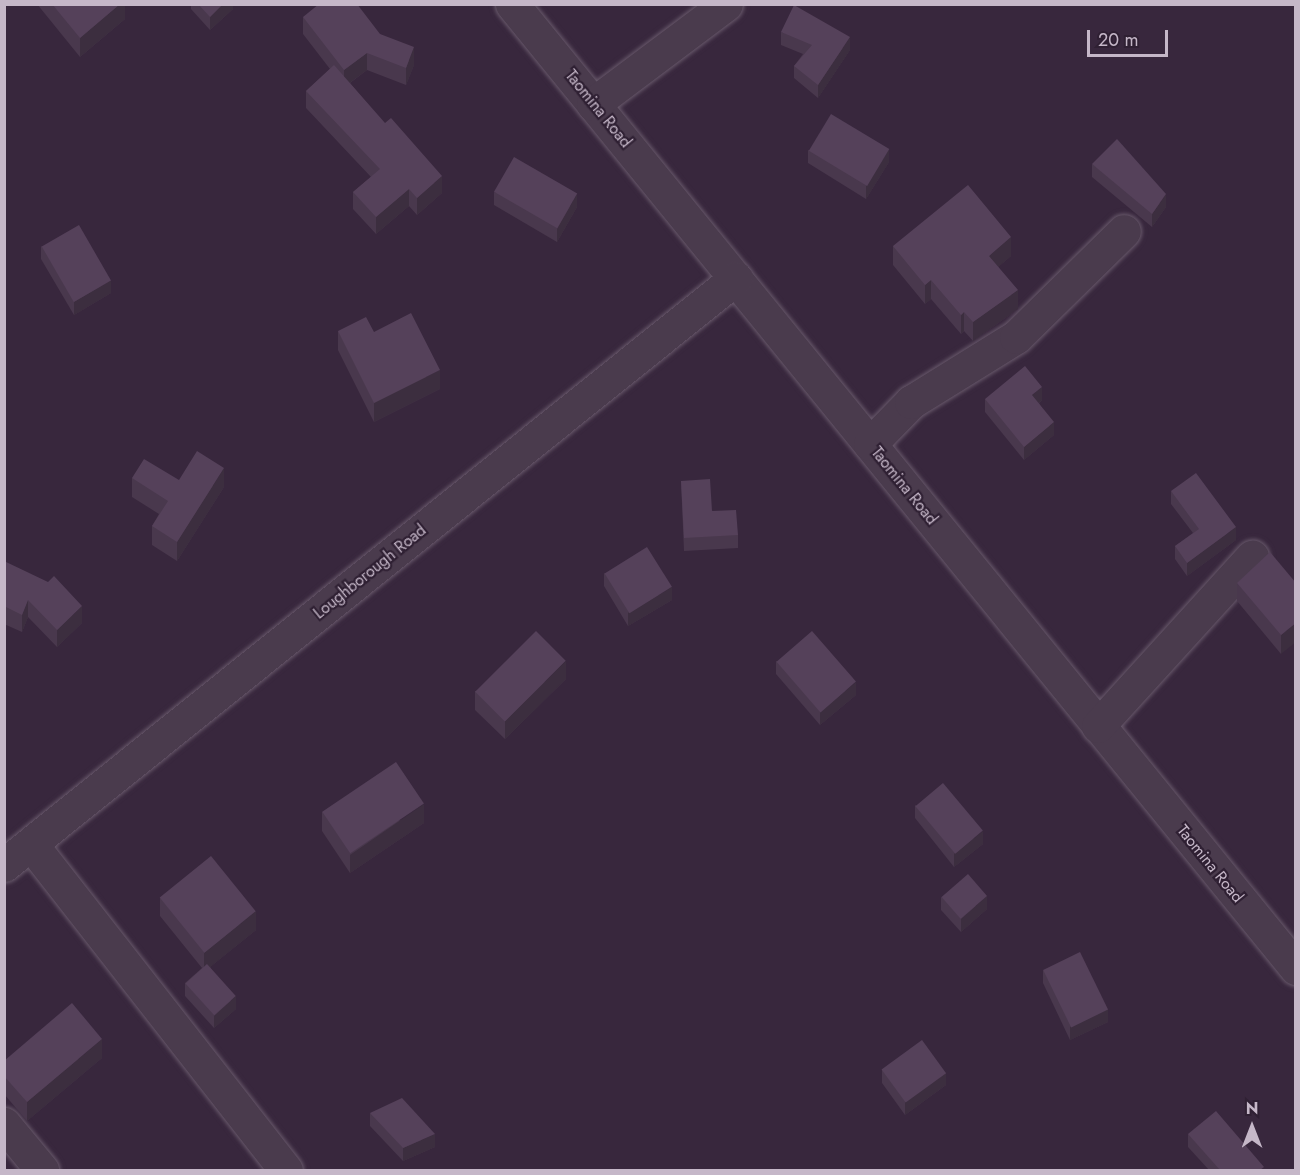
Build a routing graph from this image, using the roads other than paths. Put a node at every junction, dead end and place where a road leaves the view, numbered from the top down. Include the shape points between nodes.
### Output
1 (512, 4) edge
2 (726, 4) edge
3 (593, 104) junction
4 (1124, 231) dead end
5 (736, 278) junction
6 (870, 444) junction
7 (1252, 557) dead end
8 (1098, 726) junction
9 (13, 854) edge
10 (1296, 968) edge
11 (4, 1124) edge
12 (42, 1170) edge
13 (286, 1170) edge

1 - 3 street, Taomina Road
2 - 3 street
3 - 5 street, Taomina Road
4 - 6 street via 1016,337 911,402
5 - 6 street, Taomina Road
5 - 9 street, Loughborough Road
6 - 8 street, Taomina Road
7 - 8 street
8 - 10 street, Taomina Road
9 - 13 street
11 - 12 street

